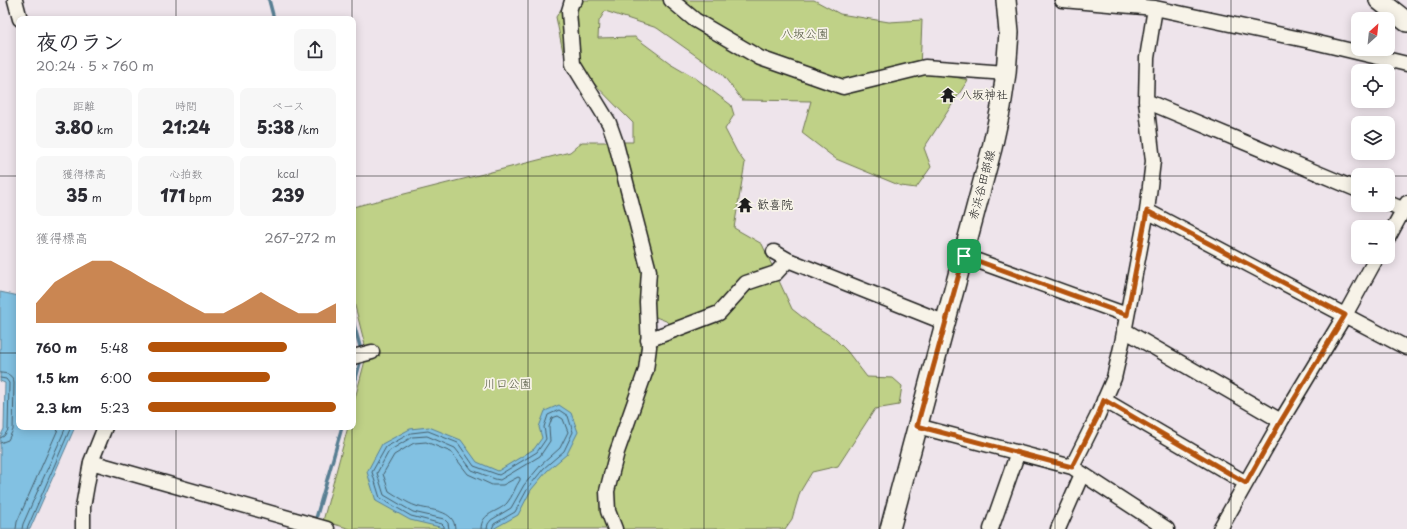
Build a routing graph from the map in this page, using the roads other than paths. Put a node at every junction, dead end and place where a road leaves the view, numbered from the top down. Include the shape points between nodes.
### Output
1 (15, 0) edge
2 (575, 0) edge
3 (671, 0) edge
4 (1006, 0) edge
5 (1062, 0) edge
6 (1379, 0) edge
7 (1156, 8) junction
8 (19, 16) edge
9 (1407, 22) edge
10 (1407, 64) edge
11 (1006, 73) junction
12 (1146, 101) junction
13 (1351, 187) edge
14 (1395, 205) edge
15 (1406, 208) edge
16 (1147, 211) junction
17 (1395, 226) edge
18 (774, 252) dead end
19 (964, 256) junction
20 (788, 260) junction
21 (1373, 264) edge
22 (1127, 315) junction
23 (1345, 315) junction
24 (946, 323) junction
25 (1124, 330) junction
26 (648, 340) junction
27 (1407, 348) edge
28 (372, 352) dead end
29 (356, 356) edge
30 (1104, 400) junction
31 (1281, 421) junction
32 (917, 426) junction
33 (104, 430) edge
34 (1018, 452) junction
35 (90, 462) junction
36 (1077, 470) junction
37 (1246, 483) junction
38 (325, 528) edge
39 (83, 529) edge
40 (614, 529) edge
41 (890, 529) edge
42 (992, 529) edge
43 (1058, 529) edge
44 (1166, 529) edge
45 (1220, 529) edge

1 - 8 street
2 - 26 street via 572,1 569,11 573,64 609,123 649,271
3 - 11 street via 695,20 760,58 843,87 925,67
4 - 11 main road, 赤浜谷田部線 via 1009,32
5 - 7 street
6 - 9 main road
7 - 10 street
7 - 12 street via 1147,58
11 - 19 main road, 赤浜谷田部線 via 992,148
12 - 13 street
12 - 16 street via 1153,161
14 - 15 street
15 - 17 street
16 - 22 street
16 - 23 street
18 - 20 street
19 - 22 street
19 - 24 main road, 赤浜谷田部線
20 - 24 street
20 - 26 street via 776,273 746,283 719,313
21 - 23 street
22 - 25 street
23 - 27 street
23 - 31 street
24 - 32 main road, 赤浜谷田部線
25 - 30 street via 1114,378
25 - 31 street
26 - 40 street via 646,370 617,452 607,490 608,511
28 - 29 street
30 - 36 street
30 - 37 street
31 - 37 street
32 - 34 street
32 - 41 main road, 赤浜谷田部線
33 - 35 street
34 - 36 street
34 - 42 street
35 - 38 street
35 - 39 street via 83,507
36 - 43 street
36 - 44 street
37 - 45 street

